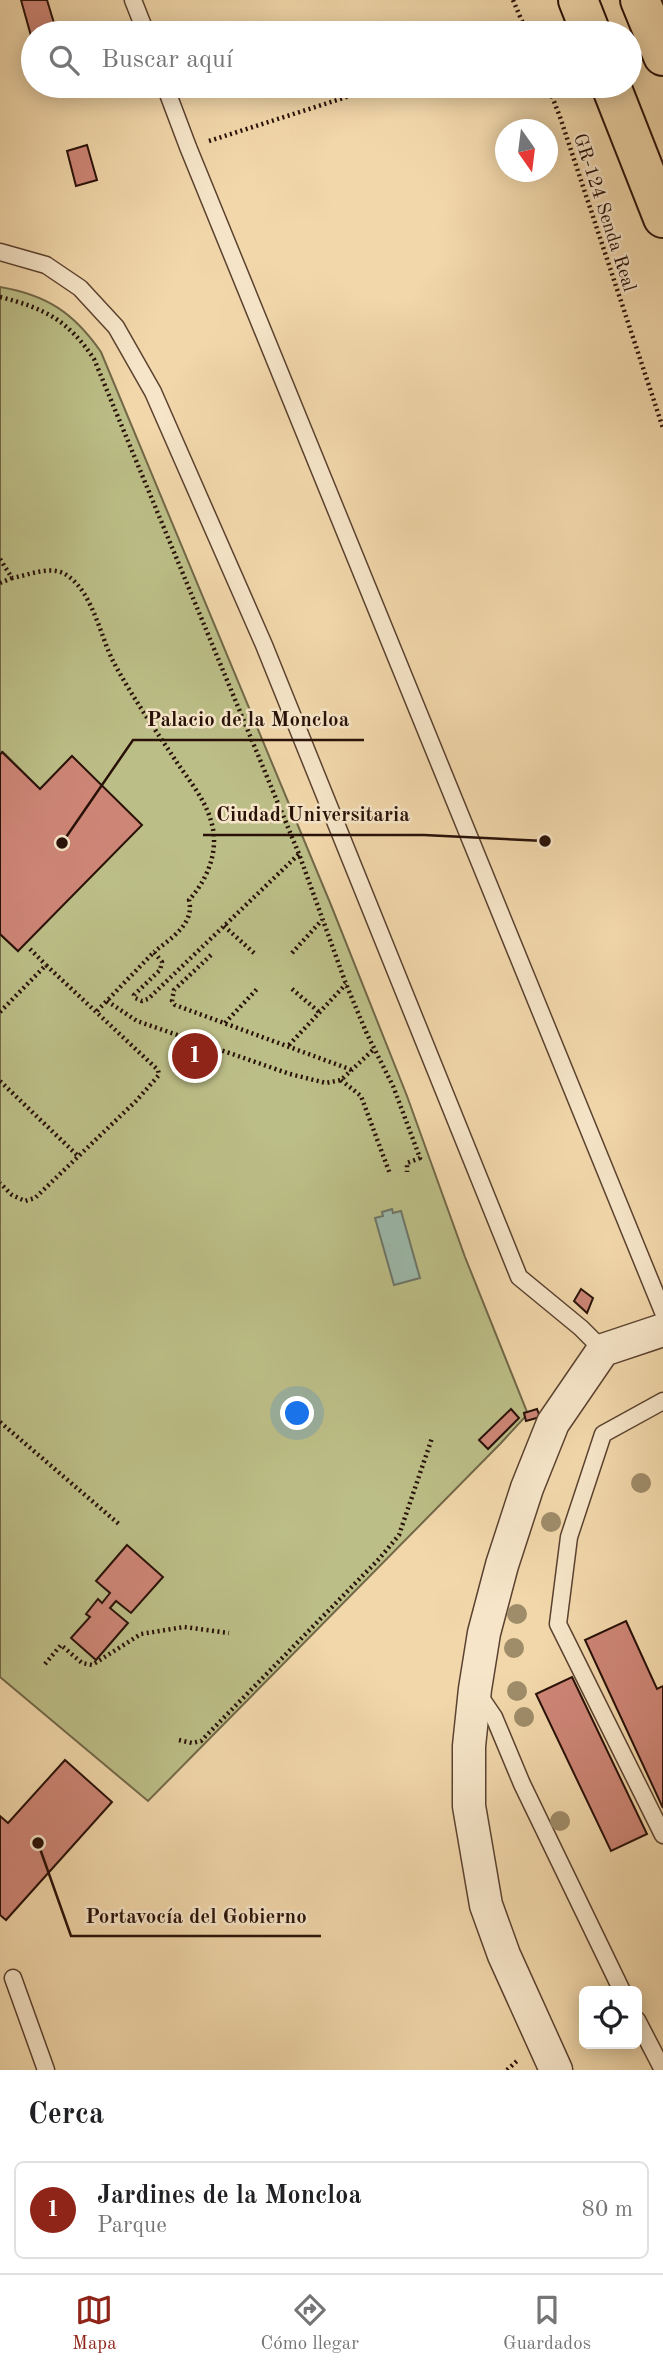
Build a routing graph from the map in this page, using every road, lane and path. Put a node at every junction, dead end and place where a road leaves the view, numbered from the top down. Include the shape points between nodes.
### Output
1 (133, 0) edge
2 (513, 0) edge
3 (578, 0) edge
4 (640, 0) edge
5 (141, 21) edge
6 (522, 21) edge
7 (586, 21) edge
8 (663, 56) edge
9 (170, 98) edge
10 (343, 98) edge
11 (553, 98) edge
12 (616, 98) edge
13 (188, 147) junction
14 (663, 218) edge
15 (0, 251) edge
16 (0, 297) edge
17 (663, 428) edge
18 (0, 559) edge
19 (12, 578) junction
20 (0, 583) edge
21 (299, 854) junction
22 (322, 920) junction
23 (224, 926) junction
24 (30, 949) dead end
25 (154, 952) junction
26 (254, 953) dead end
27 (292, 953) dead end
28 (211, 956) dead end
29 (46, 965) junction
30 (346, 984) junction
31 (257, 989) dead end
32 (292, 989) dead end
33 (107, 1001) junction
34 (97, 1011) junction
35 (0, 1012) edge
36 (319, 1012) junction
37 (225, 1023) junction
38 (289, 1045) junction
39 (374, 1049) junction
40 (352, 1070) junction
41 (341, 1080) junction
42 (0, 1081) edge
43 (78, 1156) junction
44 (407, 1172) dead end
45 (390, 1174) dead end
46 (0, 1183) edge
47 (663, 1312) edge
48 (663, 1330) edge
49 (603, 1350) junction
50 (663, 1401) edge
51 (0, 1422) edge
52 (432, 1438) dead end
53 (120, 1525) dead end
54 (229, 1633) dead end
55 (45, 1664) dead end
56 (475, 1689) junction
57 (179, 1740) dead end
58 (663, 1835) edge
59 (13, 1978) dead end
60 (620, 1986) edge
61 (642, 2030) edge
62 (46, 2070) edge
63 (556, 2070) edge
64 (663, 2070) edge

1 - 5 lane
2 - 6 path
3 - 7 highway
4 - 8 highway
9 - 13 lane
10 - 13 path
11 - 17 path, GR-124 Senda Real
12 - 14 highway
13 - 47 lane
15 - 49 lane via 46,265 80,288 117,327 147,381 264,645 519,1277
16 - 21 path via 58,318 94,359
18 - 19 path
19 - 20 path
19 - 25 path via 54,569 69,577 85,596 113,661 211,819 214,845 210,864 190,900 189,920
21 - 22 path
21 - 23 path
22 - 27 path
22 - 30 path
23 - 25 path via 142,1001 134,995 160,970 162,962
23 - 26 path
24 - 29 path
25 - 33 path
28 - 37 path via 174,990 172,1001
29 - 34 path
29 - 35 path
30 - 36 path
30 - 39 path
31 - 37 path
32 - 36 path
33 - 34 path
33 - 41 path via 137,1021 290,1074 326,1083
34 - 43 path via 159,1075
36 - 38 path
37 - 38 path
38 - 40 path
39 - 40 path
39 - 44 path via 420,1158 407,1163
40 - 41 path
41 - 45 path via 361,1096
42 - 43 path
43 - 46 path via 35,1198 25,1201
48 - 49 street
49 - 56 street via 553,1423 527,1489 484,1633
50 - 58 lane via 603,1434 569,1537 558,1624
51 - 53 path
52 - 57 path via 399,1535 379,1559 201,1741
54 - 55 path via 184,1627 141,1634 92,1665 82,1663 61,1645
56 - 60 lane via 494,1717
56 - 63 street via 469,1806 486,1905
59 - 62 lane
61 - 64 lane

